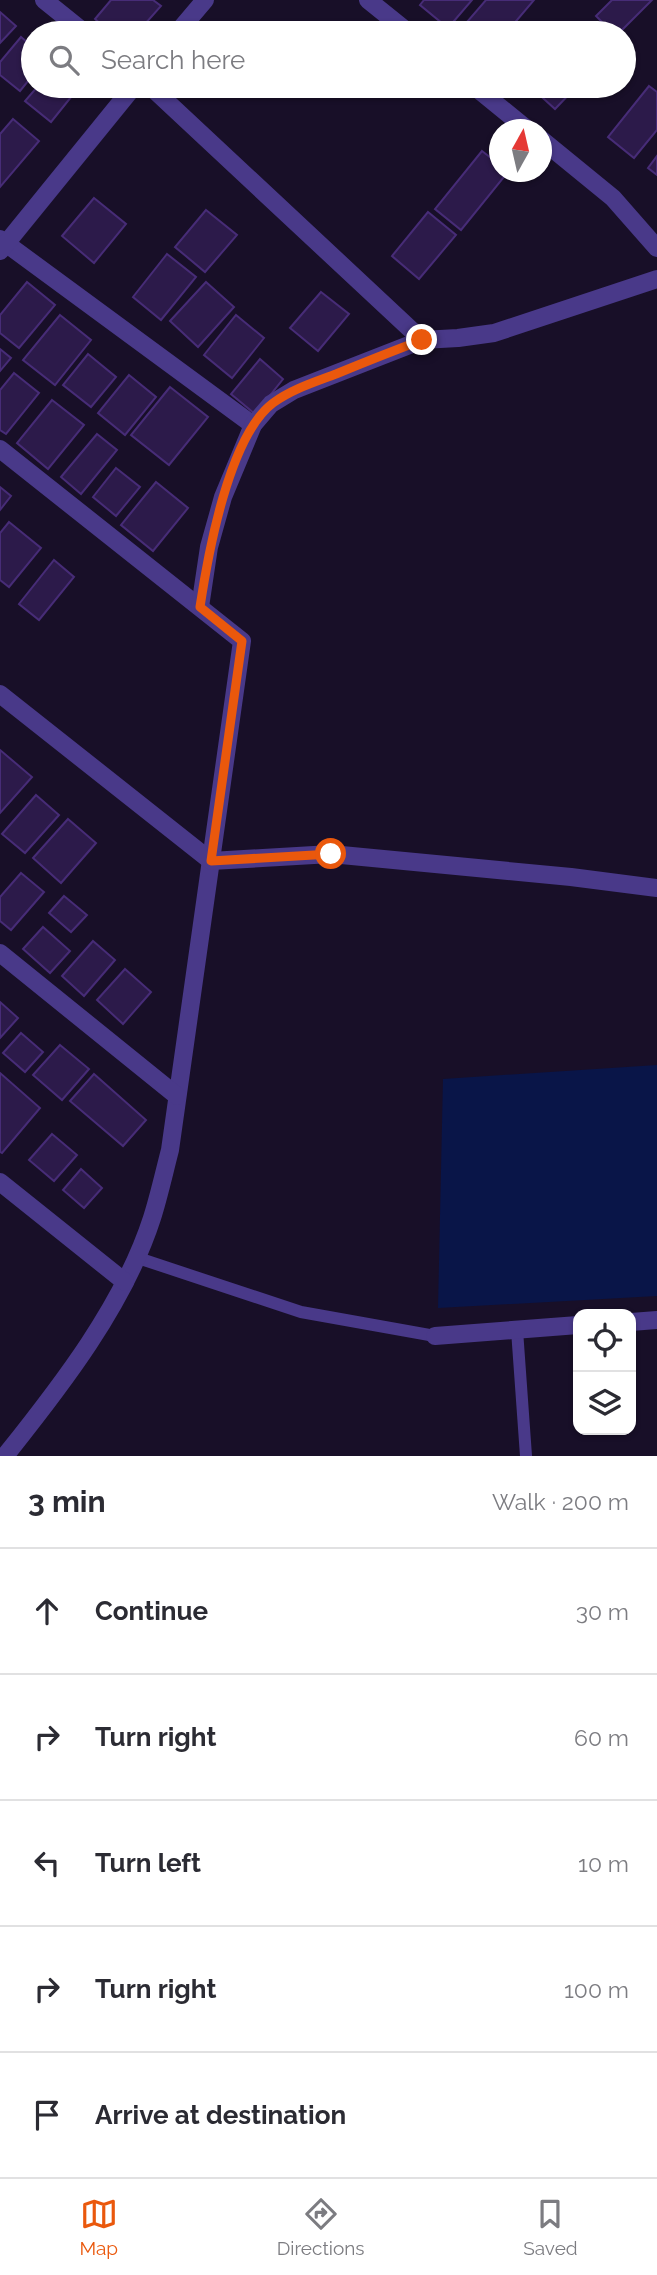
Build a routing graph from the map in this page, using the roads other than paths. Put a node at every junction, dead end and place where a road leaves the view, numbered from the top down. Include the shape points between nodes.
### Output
1 (44, 0) edge
2 (205, 0) edge
3 (368, 0) edge
4 (70, 21) edge
5 (187, 21) edge
6 (394, 21) edge
7 (124, 98) edge
8 (162, 98) edge
9 (489, 98) edge
10 (514, 119) edge
11 (552, 149) edge
12 (2, 244) edge
13 (657, 248) edge
14 (657, 279) edge
15 (422, 340) junction
16 (253, 425) junction
17 (0, 449) edge
18 (200, 607) junction
19 (0, 694) edge
20 (211, 861) junction
21 (657, 888) edge
22 (0, 953) edge
23 (177, 1096) junction
24 (0, 1182) edge
25 (135, 1257) junction
26 (125, 1282) junction
27 (657, 1320) edge
28 (636, 1321) edge
29 (573, 1325) edge
30 (517, 1330) junction
31 (435, 1336) joint
32 (9, 1448) edge
33 (526, 1456) edge

1 - 4 street
2 - 5 street
3 - 6 street
7 - 12 street
8 - 15 street
9 - 10 street
11 - 13 street via 613,198
12 - 16 street
14 - 15 street via 494,333
15 - 16 street via 294,390 271,404
16 - 18 street via 223,497
17 - 18 street
18 - 20 street via 242,641
19 - 20 street
20 - 21 street via 331,854
20 - 23 street
22 - 23 street
23 - 25 street via 170,1150 151,1220
24 - 26 street
25 - 26 street
25 - 31 lane via 301,1312
26 - 32 street via 54,1395
27 - 28 street
29 - 30 street
30 - 31 street
30 - 33 lane

